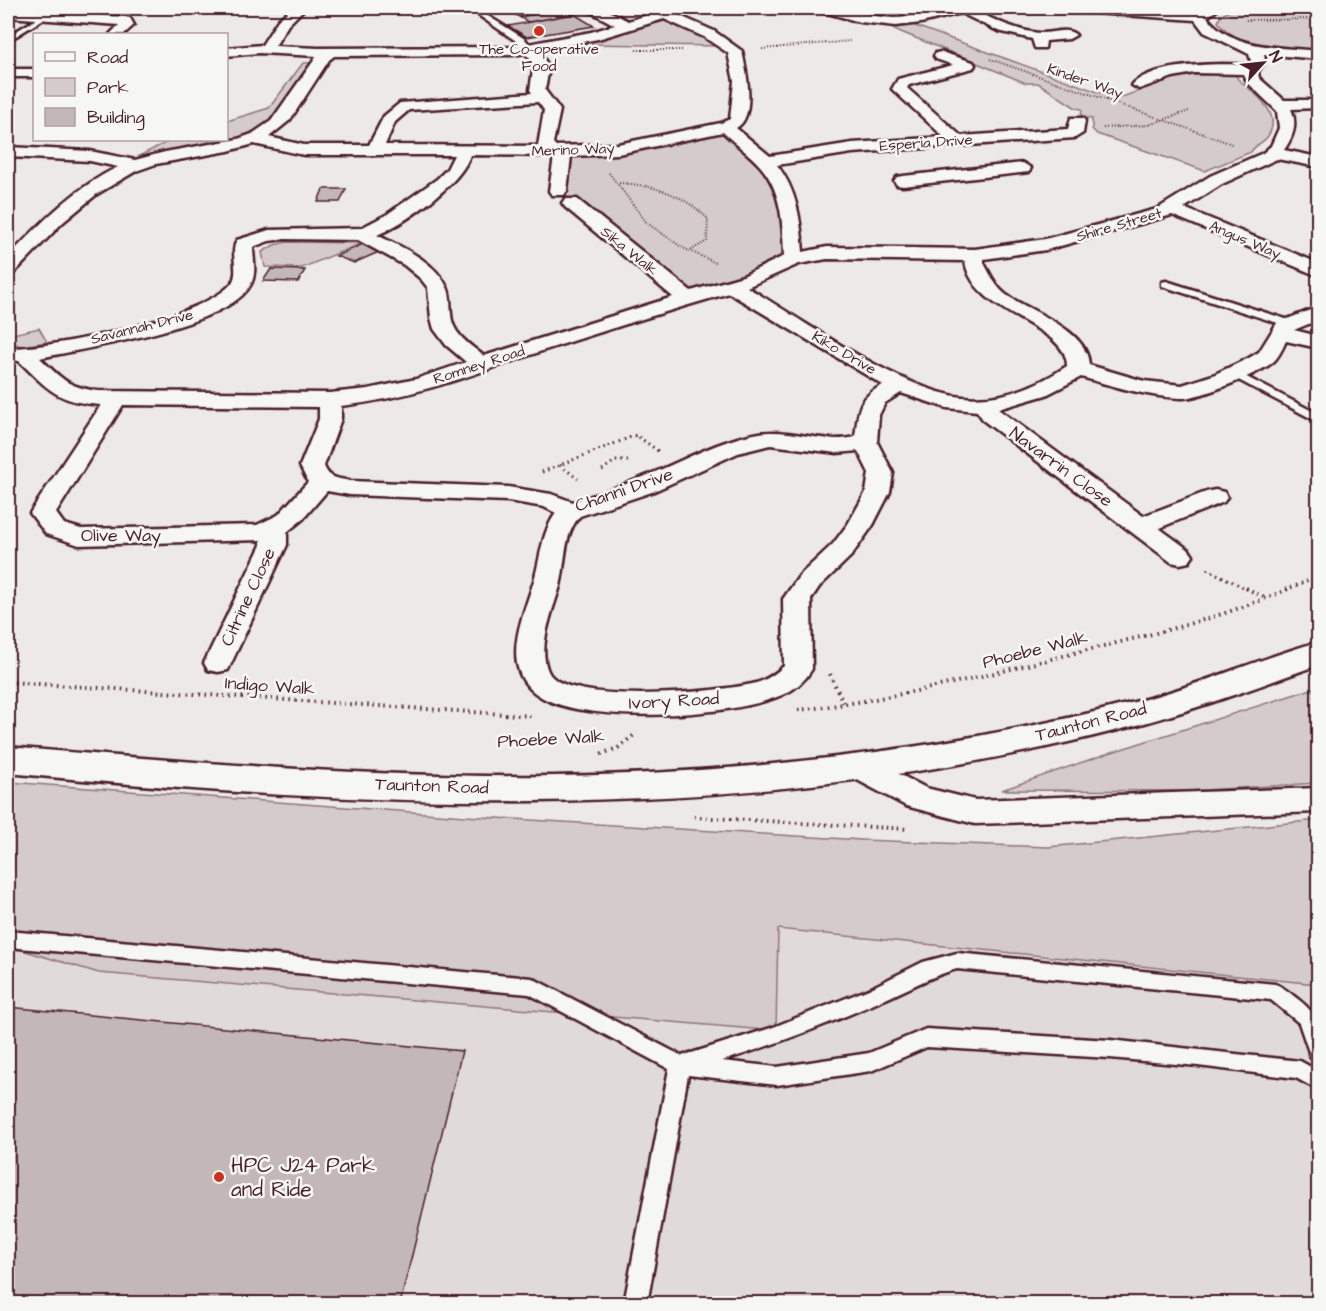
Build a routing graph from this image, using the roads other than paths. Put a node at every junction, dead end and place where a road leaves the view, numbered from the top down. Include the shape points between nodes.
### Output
1 (18, 8) edge
2 (298, 8) edge
3 (471, 8) edge
4 (594, 8) edge
5 (696, 8) edge
6 (825, 8) edge
7 (965, 8) edge
8 (998, 8) edge
9 (1058, 8) edge
10 (1214, 8) edge
11 (939, 10) edge
12 (8, 12) edge
13 (664, 14) junction
14 (47, 15) junction
15 (1200, 19) junction
16 (627, 26) junction
17 (117, 33) edge
18 (1069, 35) dead end
19 (8, 39) edge
20 (266, 49) junction
21 (529, 49) junction
22 (1251, 50) junction
23 (228, 52) edge
24 (332, 52) junction
25 (1318, 54) edge
26 (941, 56) dead end
27 (1252, 70) junction
28 (33, 73) edge
29 (8, 74) edge
30 (1139, 85) dead end
31 (540, 97) junction
32 (1318, 104) edge
33 (1282, 105) junction
34 (1076, 124) road end
35 (726, 127) junction
36 (254, 139) junction
37 (964, 140) junction
38 (42, 141) edge
39 (376, 150) junction
40 (464, 150) junction
41 (562, 151) junction
42 (8, 152) edge
43 (28, 153) junction
44 (1274, 153) junction
45 (766, 162) junction
46 (1318, 162) edge
47 (134, 165) junction
48 (1023, 168) dead end
49 (1000, 171) junction
50 (903, 181) dead end
51 (1172, 209) junction
52 (361, 234) junction
53 (975, 255) junction
54 (794, 259) junction
55 (8, 268) edge
56 (1318, 270) edge
57 (741, 283) junction
58 (1166, 284) dead end
59 (687, 298) junction
60 (1318, 313) edge
61 (1285, 329) junction
62 (1318, 342) edge
63 (16, 354) edge
64 (481, 364) junction
65 (1078, 369) junction
66 (1235, 374) junction
67 (900, 386) junction
68 (115, 400) junction
69 (330, 400) junction
70 (974, 405) junction
71 (1318, 419) edge
72 (865, 442) junction
73 (322, 483) junction
74 (1215, 497) dead end
75 (571, 511) junction
76 (1141, 526) junction
77 (274, 530) junction
78 (1180, 556) road end
79 (1318, 653) edge
80 (218, 663) dead end
81 (8, 760) edge
82 (857, 766) junction
83 (1318, 800) edge
84 (8, 939) edge
85 (1318, 1052) edge
86 (680, 1065) junction
87 (1318, 1081) edge
88 (635, 1304) edge

1 - 12 street
2 - 20 street
3 - 21 lane
4 - 16 street
5 - 13 street
6 - 11 street via 892,22 917,20
7 - 11 street
7 - 18 street via 1003,28 1040,41
8 - 9 street
9 - 15 street
10 - 15 street
12 - 14 street
13 - 16 street
13 - 35 street via 709,34 735,51 741,81 739,117
14 - 17 street via 108,18 128,23
14 - 19 lane
15 - 22 street via 1217,34
16 - 21 street
20 - 23 street
20 - 24 street
21 - 24 street
21 - 31 street via 543,68 537,90
22 - 25 street
22 - 27 street via 1258,56
24 - 36 street via 278,122
26 - 37 street via 968,65 903,82 899,89
27 - 30 street via 1188,68
27 - 33 street via 1252,79
28 - 29 street
31 - 39 street via 405,106 386,121
31 - 41 street, Sika Walk via 552,110 546,144
32 - 33 street
33 - 44 street via 1287,131
34 - 37 street, Esperia Drive via 1075,133
35 - 41 street, Merino Way via 618,149
35 - 45 street
36 - 39 street, Merino Way via 304,150
36 - 47 street
37 - 45 street, Esperia Drive via 852,148
37 - 49 street
38 - 43 street
39 - 40 street, Merino Way
40 - 41 street, Merino Way
40 - 52 street, Savannah Drive via 453,177
41 - 59 street, Sika Walk via 565,197
42 - 43 street
43 - 47 street via 90,156
44 - 46 street
44 - 51 street, Shire Street via 1216,180
45 - 54 street via 783,189
47 - 55 street via 81,196
48 - 49 street
49 - 50 street
51 - 53 street, Shire Street via 1046,244
51 - 56 street, Angus Way
52 - 63 street, Savannah Drive via 251,240 244,244 241,286 222,303 174,321
52 - 64 street via 417,266 435,282 448,336
53 - 54 street, Shire Street via 827,253
53 - 65 street via 974,263 987,286 997,297 1074,347
54 - 57 street, Romney Road
57 - 59 street, Romney Road
57 - 67 street, Kiko Drive via 813,336
58 - 61 lane
59 - 64 street, Romney Road
60 - 61 street
61 - 62 street
61 - 66 street via 1267,356
63 - 68 street, Romney Road via 75,395
64 - 69 street, Romney Road via 390,392
65 - 66 street via 1143,387 1183,392
65 - 70 street via 1058,383
66 - 71 lane
67 - 70 street, Kiko Drive
67 - 72 street via 879,395 870,405
68 - 69 street, Romney Road
68 - 77 street, Olive Way via 43,513 55,529 79,537
69 - 73 street via 330,419 312,466
70 - 76 street, Navarrin Close
72 - 75 street, Channi Drive via 850,447 826,447 758,440
72 - 75 street, Ivory Road via 882,473 878,492 842,550 809,580 797,599 798,669 788,681 762,692 715,701 623,704 567,698 549,691 531,665 531,651 560,526
73 - 75 street, Channi Drive via 350,488 508,494 551,501
73 - 77 street via 286,524
74 - 76 street
76 - 78 street, Navarrin Close
77 - 80 street, Citrine Close via 274,545
79 - 82 main road, Taunton Road via 1224,687 1122,717 992,746
81 - 82 main road, Taunton Road via 192,775 461,789 599,788 734,781
82 - 83 street via 917,798 975,812
84 - 86 lane via 532,986
85 - 86 lane via 1307,1018 1275,992 957,961 930,968 876,995 774,1036
86 - 87 lane via 777,1076 871,1062 926,1038 1198,1057 1300,1070
86 - 88 lane

